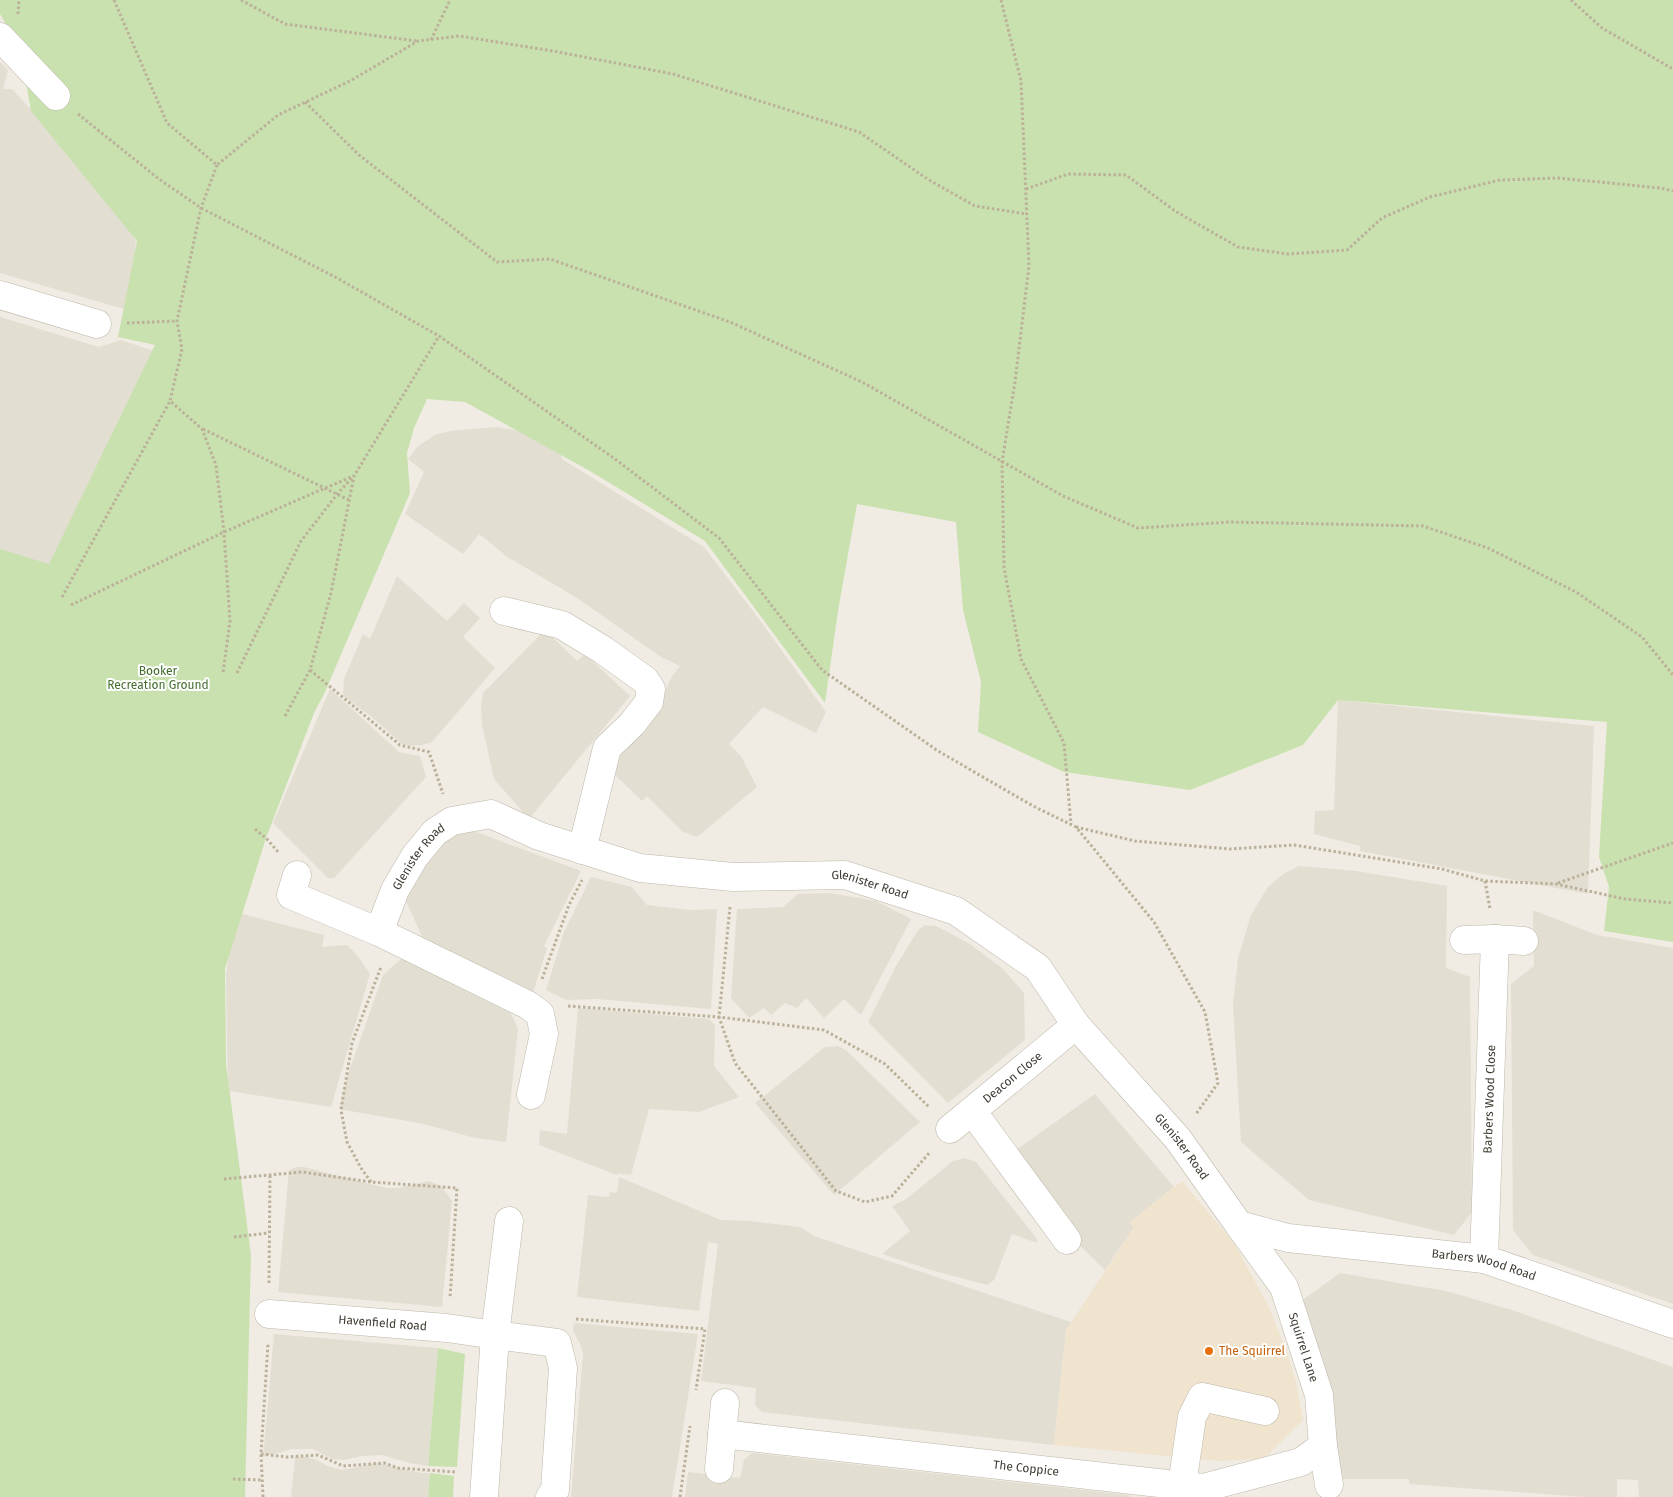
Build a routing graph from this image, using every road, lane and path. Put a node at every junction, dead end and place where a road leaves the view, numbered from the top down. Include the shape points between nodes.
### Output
1 (114, 0) edge
2 (241, 0) edge
3 (450, 0) edge
4 (1001, 0) edge
5 (1571, 0) edge
6 (0, 37) edge
7 (431, 40) junction
8 (418, 41) junction
9 (1673, 69) edge
10 (56, 96) joint
11 (305, 102) junction
12 (218, 165) junction
13 (1026, 188) junction
14 (1673, 192) edge
15 (201, 208) junction
16 (1027, 214) junction
17 (0, 295) edge
18 (176, 321) junction
19 (97, 324) joint
20 (439, 336) junction
21 (170, 401) junction
22 (202, 428) junction
23 (1002, 462) junction
24 (354, 476) junction
25 (326, 487) junction
26 (338, 494) junction
27 (349, 500) junction
28 (224, 532) junction
29 (62, 597) dead end
30 (71, 605) dead end
31 (504, 611) dead end
32 (310, 670) junction
33 (223, 673) dead end
34 (237, 674) dead end
35 (1673, 675) edge
36 (285, 716) dead end
37 (452, 822) junction
38 (1071, 824) junction
39 (1076, 827) junction
40 (1673, 843) edge
41 (589, 852) junction
42 (298, 874) dead end
43 (733, 876) junction
44 (1556, 884) junction
45 (1673, 903) edge
46 (385, 935) junction
47 (1495, 939) junction
48 (1464, 940) dead end
49 (1524, 941) dead end
50 (536, 1011) junction
51 (719, 1017) junction
52 (1076, 1025) junction
53 (531, 1095) dead end
54 (972, 1111) junction
55 (950, 1128) junction
56 (1178, 1140) junction
57 (224, 1179) dead end
58 (371, 1182) junction
59 (510, 1221) dead end
60 (1239, 1224) junction
61 (269, 1233) dead end
62 (234, 1237) dead end
63 (1066, 1240) dead end
64 (1484, 1259) junction
65 (270, 1314) dead end
66 (567, 1319) dead end
67 (1673, 1324) edge
68 (448, 1328) junction
69 (496, 1335) junction
70 (695, 1394) dead end
71 (725, 1403) dead end
72 (1265, 1411) dead end
73 (691, 1422) dead end
74 (722, 1434) junction
75 (1323, 1446) junction
76 (261, 1454) dead end
77 (719, 1469) dead end
78 (233, 1479) dead end
79 (263, 1480) dead end
80 (1330, 1485) dead end
81 (485, 1486) edge
82 (1195, 1490) edge
83 (550, 1497) edge
84 (680, 1497) edge

1 - 12 path via 167,123
2 - 8 path via 285,24
3 - 7 path
4 - 13 path via 1021,81
5 - 9 path via 1602,28
6 - 10 street
7 - 8 path
7 - 16 path via 459,36 672,74 859,132 929,180 975,206
8 - 11 path via 350,81
10 - 15 path via 159,180
11 - 12 path via 278,115
11 - 23 path via 359,155 497,262 550,259 730,322 862,382
12 - 15 path
13 - 14 path via 1068,174 1126,175 1175,212 1238,247 1288,254 1347,250 1382,218 1430,197 1500,180 1558,178
13 - 16 path
15 - 18 path
15 - 20 path
16 - 23 path via 1029,266
17 - 19 street
18 - 19 path
18 - 21 path via 182,349
20 - 24 path
20 - 38 path via 615,459 719,538 822,670 938,751 1033,806
21 - 22 path
21 - 29 path
22 - 25 path
22 - 28 path via 216,465
23 - 35 path via 1063,496 1138,528 1230,522 1423,526 1488,548 1576,592 1642,637
23 - 38 path via 1004,567 1021,659 1064,743
24 - 25 path
24 - 26 path
24 - 27 path
25 - 26 path
25 - 28 path
26 - 27 path
26 - 34 path via 301,541
27 - 32 path via 331,593
28 - 30 path
28 - 33 path via 230,621
31 - 41 street via 562,625 645,680 651,689 650,702 607,748
32 - 36 path
32 - 37 path via 400,746 429,752
37 - 41 street, Glenister Road via 491,814 539,836
37 - 46 street, Glenister Road via 434,832 415,856 395,890
38 - 39 path
39 - 44 path via 1135,841 1230,849 1294,844 1442,869 1485,881
39 - 56 path via 1154,922 1205,1012 1218,1083
40 - 44 path
41 - 43 street, Glenister Road via 640,868
41 - 50 path
42 - 46 street via 291,896
43 - 51 path
43 - 52 street, Glenister Road via 845,875 956,911 1038,968
44 - 45 path via 1625,899
46 - 50 street
46 - 58 path via 352,1043 341,1110 347,1142
47 - 48 street
47 - 49 street
47 - 64 street, Barbers Wood Close
50 - 51 path via 554,1006
50 - 53 street via 544,1034
51 - 55 path via 824,1030 885,1064
51 - 55 path via 734,1063 836,1191 865,1202 892,1196
52 - 54 street, Deacon Close
52 - 56 street, Glenister Road
54 - 55 street, Deacon Close
54 - 63 street
56 - 60 street, Glenister Road
57 - 58 path via 302,1172
58 - 68 path via 457,1188
59 - 69 street
60 - 64 street, Barbers Wood Road via 1288,1238
60 - 75 street, Squirrel Lane via 1284,1287 1319,1395
61 - 62 path
64 - 67 street, Barbers Wood Road
65 - 68 street, Havenfield Road
66 - 70 path via 705,1329
68 - 69 street, Havenfield Road
69 - 81 street
69 - 83 street, Havenfield Road via 557,1343 563,1368 555,1490
71 - 74 street
72 - 82 street via 1202,1398 1192,1417
73 - 84 path
74 - 77 street
74 - 82 street, The Coppice
75 - 80 street, Squirrel Lane
75 - 82 street, The Coppice via 1301,1462
76 - 81 path via 287,1458 318,1455 344,1466 384,1463
78 - 79 path

